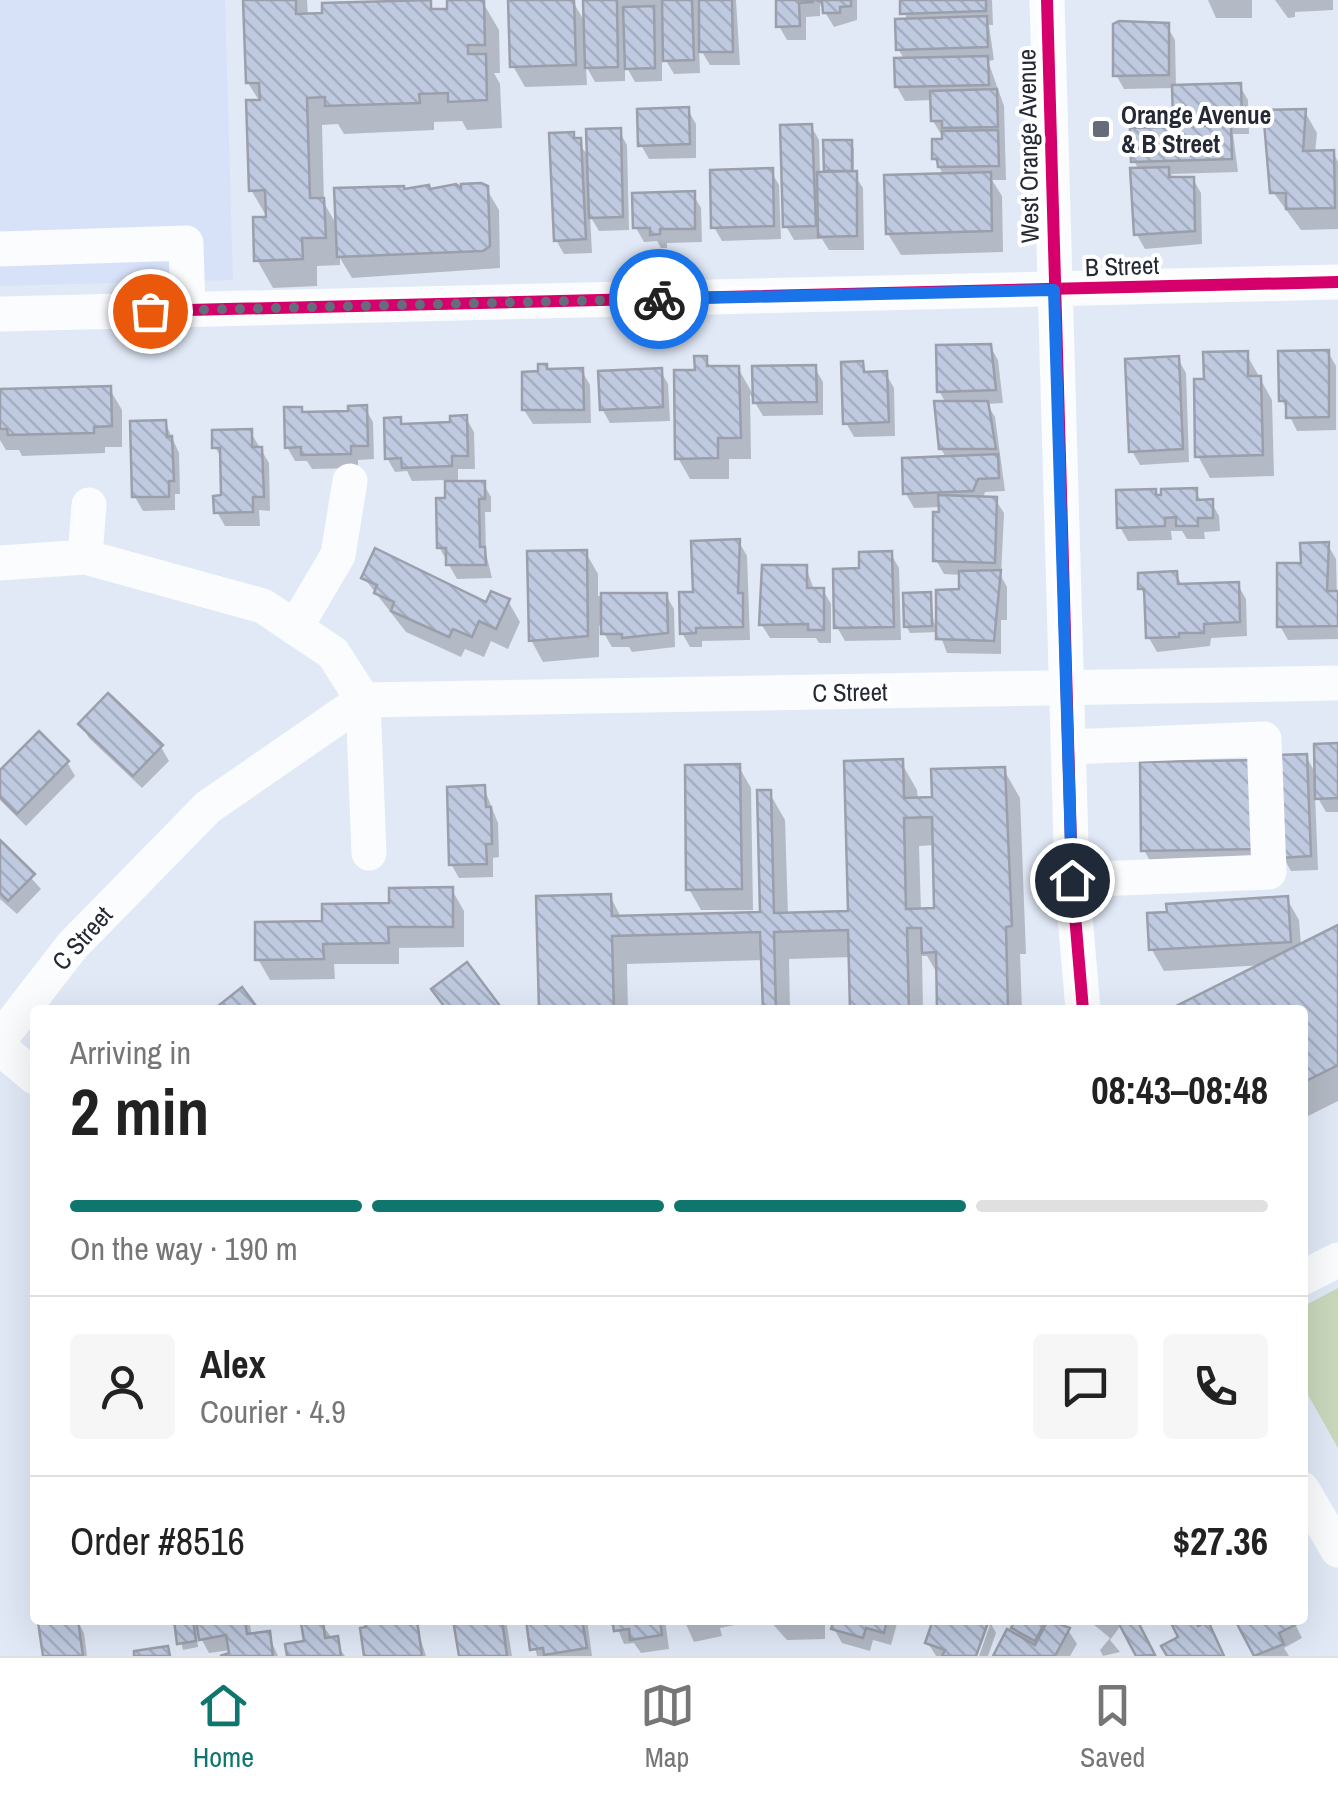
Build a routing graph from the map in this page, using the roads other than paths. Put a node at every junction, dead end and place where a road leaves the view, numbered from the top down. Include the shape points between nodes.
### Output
1 (1047, 0) edge
2 (0, 248) edge
3 (1338, 282) edge
4 (1054, 290) junction
5 (188, 310) junction
6 (0, 314) edge
7 (350, 482) dead end
8 (89, 505) dead end
9 (85, 557) junction
10 (0, 563) edge
11 (295, 628) junction
12 (1338, 683) edge
13 (1068, 688) junction
14 (363, 700) junction
15 (1069, 747) junction
16 (369, 853) dead end
17 (1072, 880) junction
18 (1083, 1005) edge
19 (0, 1039) edge
20 (0, 1048) edge
21 (30, 1073) edge
22 (1338, 1260) edge
23 (1308, 1275) edge
24 (1308, 1499) edge
25 (1338, 1550) edge

1 - 4 street, West Orange Avenue
2 - 5 street via 186,243
3 - 4 street, B Street
4 - 5 street, B Street
4 - 13 street, West Orange Avenue
5 - 6 street, B Street
7 - 11 street via 338,555
8 - 9 street
9 - 10 street
9 - 11 street via 263,606
11 - 14 street via 333,653
12 - 13 street, C Street
13 - 14 street, C Street
13 - 15 street, West Orange Avenue
14 - 16 street
14 - 19 street, C Street via 208,807 72,946
15 - 17 street, West Orange Avenue
15 - 17 street via 1264,739 1269,872
17 - 18 street, West Orange Avenue
20 - 21 street
22 - 23 street
24 - 25 street

